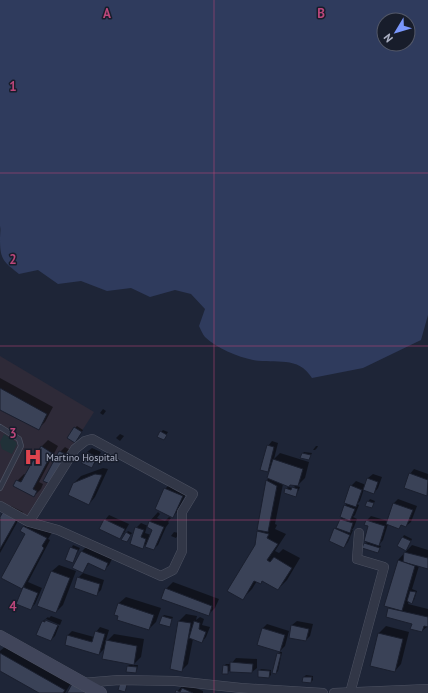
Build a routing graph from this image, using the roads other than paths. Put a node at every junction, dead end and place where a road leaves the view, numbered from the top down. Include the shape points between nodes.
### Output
1 (0, 427) edge
2 (0, 488) edge
3 (0, 506) edge
4 (29, 522) junction
5 (359, 533) dead end
6 (0, 637) edge
7 (82, 683) junction
8 (428, 690) edge
9 (100, 693) edge
10 (323, 693) edge
11 (334, 693) edge
12 (350, 693) edge

1 - 2 lane via 19,439 21,446
3 - 4 street
4 - 4 street via 75,449 92,439 193,494 182,512 182,551 173,570 161,576 58,530
5 - 12 street via 357,558 384,567
6 - 7 main road
7 - 9 main road
7 - 10 street via 119,680 175,681
8 - 12 street
11 - 12 street

